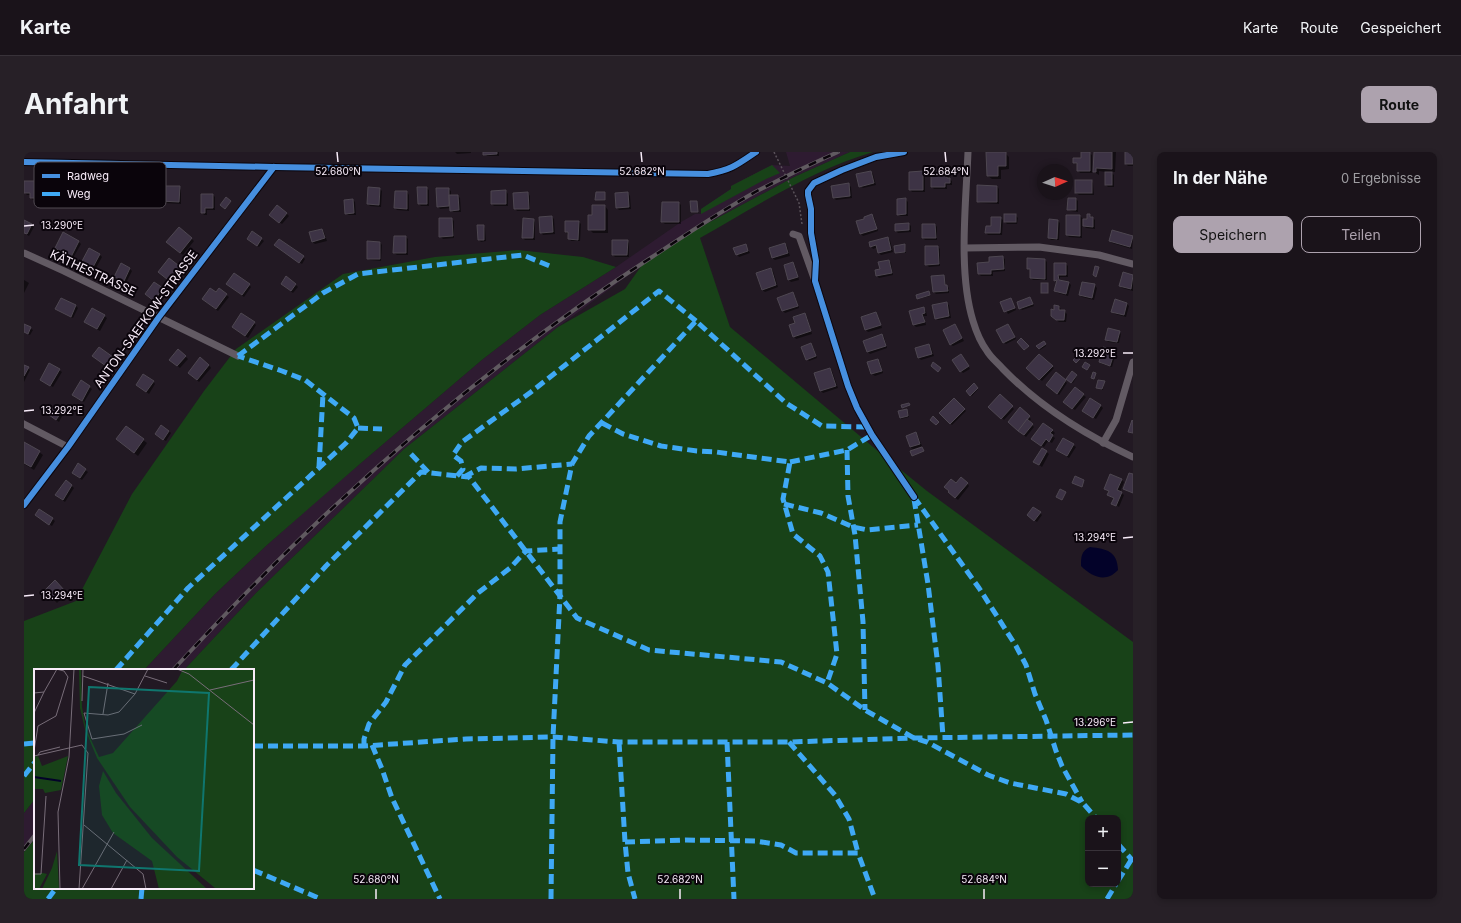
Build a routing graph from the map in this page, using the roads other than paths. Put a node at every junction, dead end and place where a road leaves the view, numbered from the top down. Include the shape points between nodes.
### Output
1 (755, 152) edge
2 (904, 152) edge
3 (968, 152) edge
4 (24, 162) edge
5 (34, 162) edge
6 (166, 165) edge
7 (274, 167) junction
8 (793, 234) dead end
9 (965, 248) junction
10 (24, 253) edge
11 (1133, 264) edge
12 (815, 281) junction
13 (159, 317) junction
14 (238, 356) dead end
15 (1133, 362) edge
16 (24, 424) edge
17 (1102, 443) junction
18 (68, 447) junction
19 (1133, 457) edge
20 (914, 497) dead end
21 (24, 505) edge

1 - 7 street via 739,164 724,171 708,174
2 - 12 street via 878,157 842,170 814,183 808,191 816,261
3 - 9 street
4 - 5 street
6 - 7 street
7 - 13 street, ANTON-SAEFKOW-STRASSE
8 - 12 street via 800,236
9 - 11 street via 1039,247 1099,255
9 - 17 street via 966,284 973,322 987,352 1018,384 1053,412
10 - 13 street, KÄTHESTRASSE
12 - 20 street via 857,408
13 - 14 street, KÄTHESTRASSE
13 - 18 street, ANTON-SAEFKOW-STRASSE
15 - 17 street via 1116,420
16 - 18 street
17 - 19 street
18 - 21 street, ANTON-SAEFKOW-STRASSE

